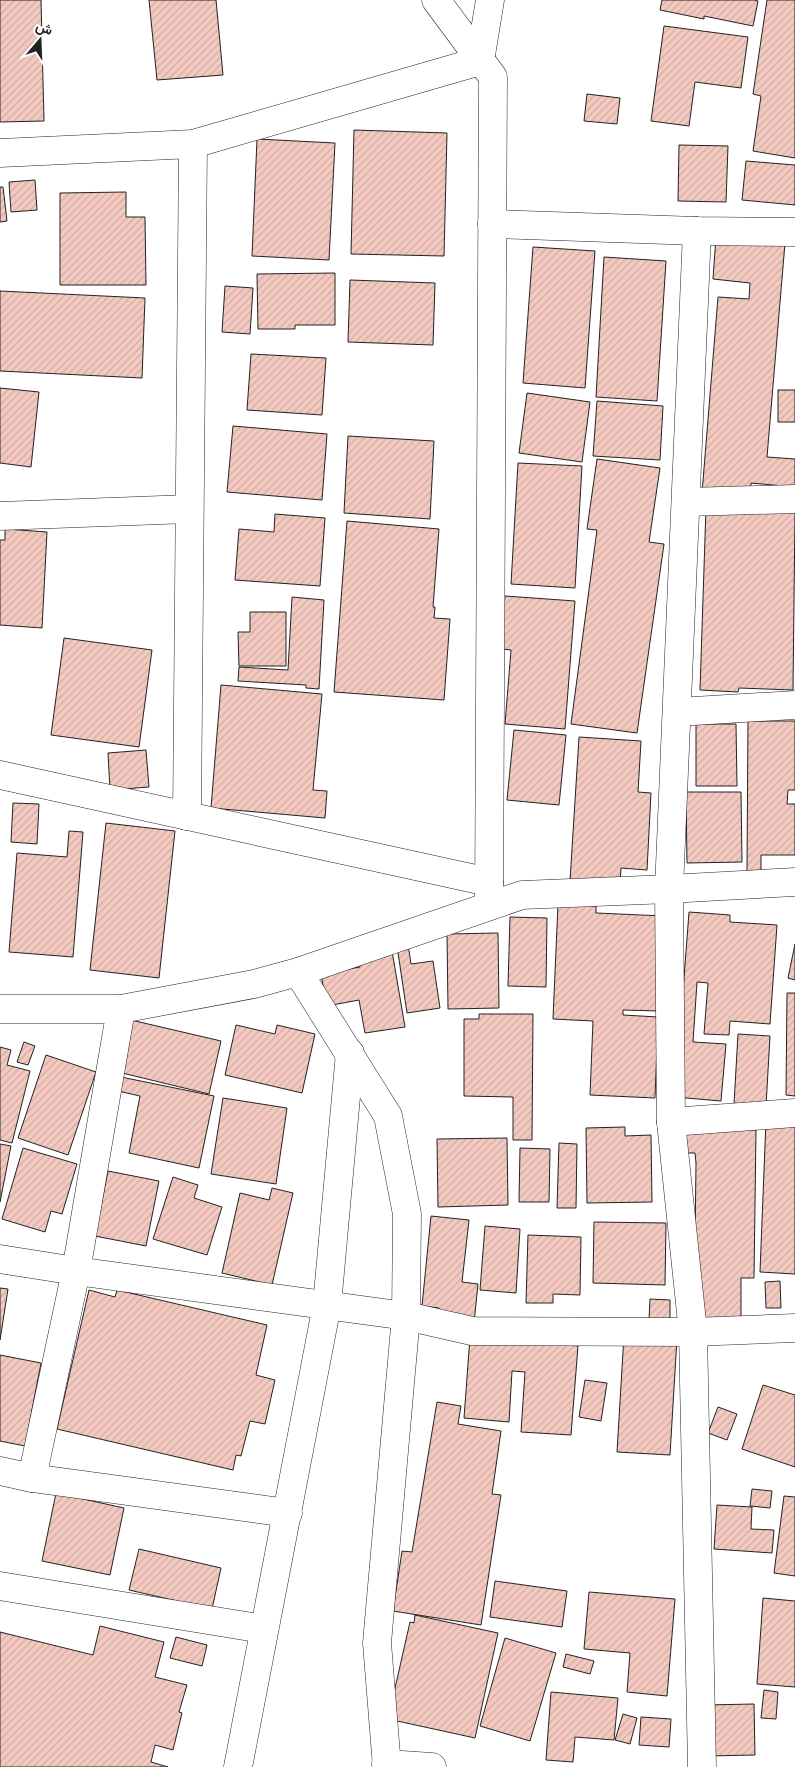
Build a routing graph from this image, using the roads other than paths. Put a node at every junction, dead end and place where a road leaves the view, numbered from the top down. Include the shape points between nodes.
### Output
1 (436, 0) edge
2 (490, 0) edge
3 (480, 61) junction
4 (193, 144) junction
5 (0, 153) edge
6 (492, 224) junction
7 (697, 231) junction
8 (795, 232) edge
9 (795, 499) edge
10 (686, 502) junction
11 (189, 509) junction
12 (0, 516) edge
13 (795, 705) edge
14 (677, 712) junction
15 (0, 775) edge
16 (187, 816) junction
17 (795, 882) edge
18 (669, 889) junction
19 (489, 894) junction
20 (298, 972) junction
21 (121, 1008) junction
22 (0, 1009) edge
23 (350, 1052) junction
24 (795, 1113) edge
25 (672, 1122) junction
26 (0, 1259) edge
27 (76, 1271) junction
28 (327, 1305) junction
29 (406, 1316) junction
30 (795, 1328) edge
31 (693, 1332) junction
32 (0, 1471) edge
33 (32, 1478) junction
34 (288, 1513) junction
35 (0, 1586) edge
36 (264, 1629) junction
37 (387, 1765) edge
38 (238, 1767) edge
39 (432, 1767) edge
40 (702, 1767) edge

1 - 3 street
2 - 3 street
3 - 4 street
3 - 6 street via 493,77
4 - 5 street
4 - 11 street
6 - 7 street
6 - 19 street
7 - 8 street
7 - 10 street
9 - 10 street
10 - 14 street
11 - 12 street
11 - 16 street
13 - 14 street
14 - 18 street
15 - 16 street
16 - 19 street
17 - 18 street
18 - 19 street
18 - 25 street
19 - 20 street
20 - 21 street via 254,984
20 - 23 street
21 - 22 street
21 - 27 street
23 - 28 street
23 - 29 street via 388,1116 408,1214
24 - 25 street
25 - 31 street
26 - 27 street
27 - 28 street
27 - 33 street
28 - 29 street
28 - 34 street
29 - 31 street via 472,1331
29 - 37 street via 377,1643
30 - 31 street
31 - 40 street
32 - 33 street
33 - 34 street
34 - 36 street
35 - 36 street
36 - 38 street
37 - 39 street

